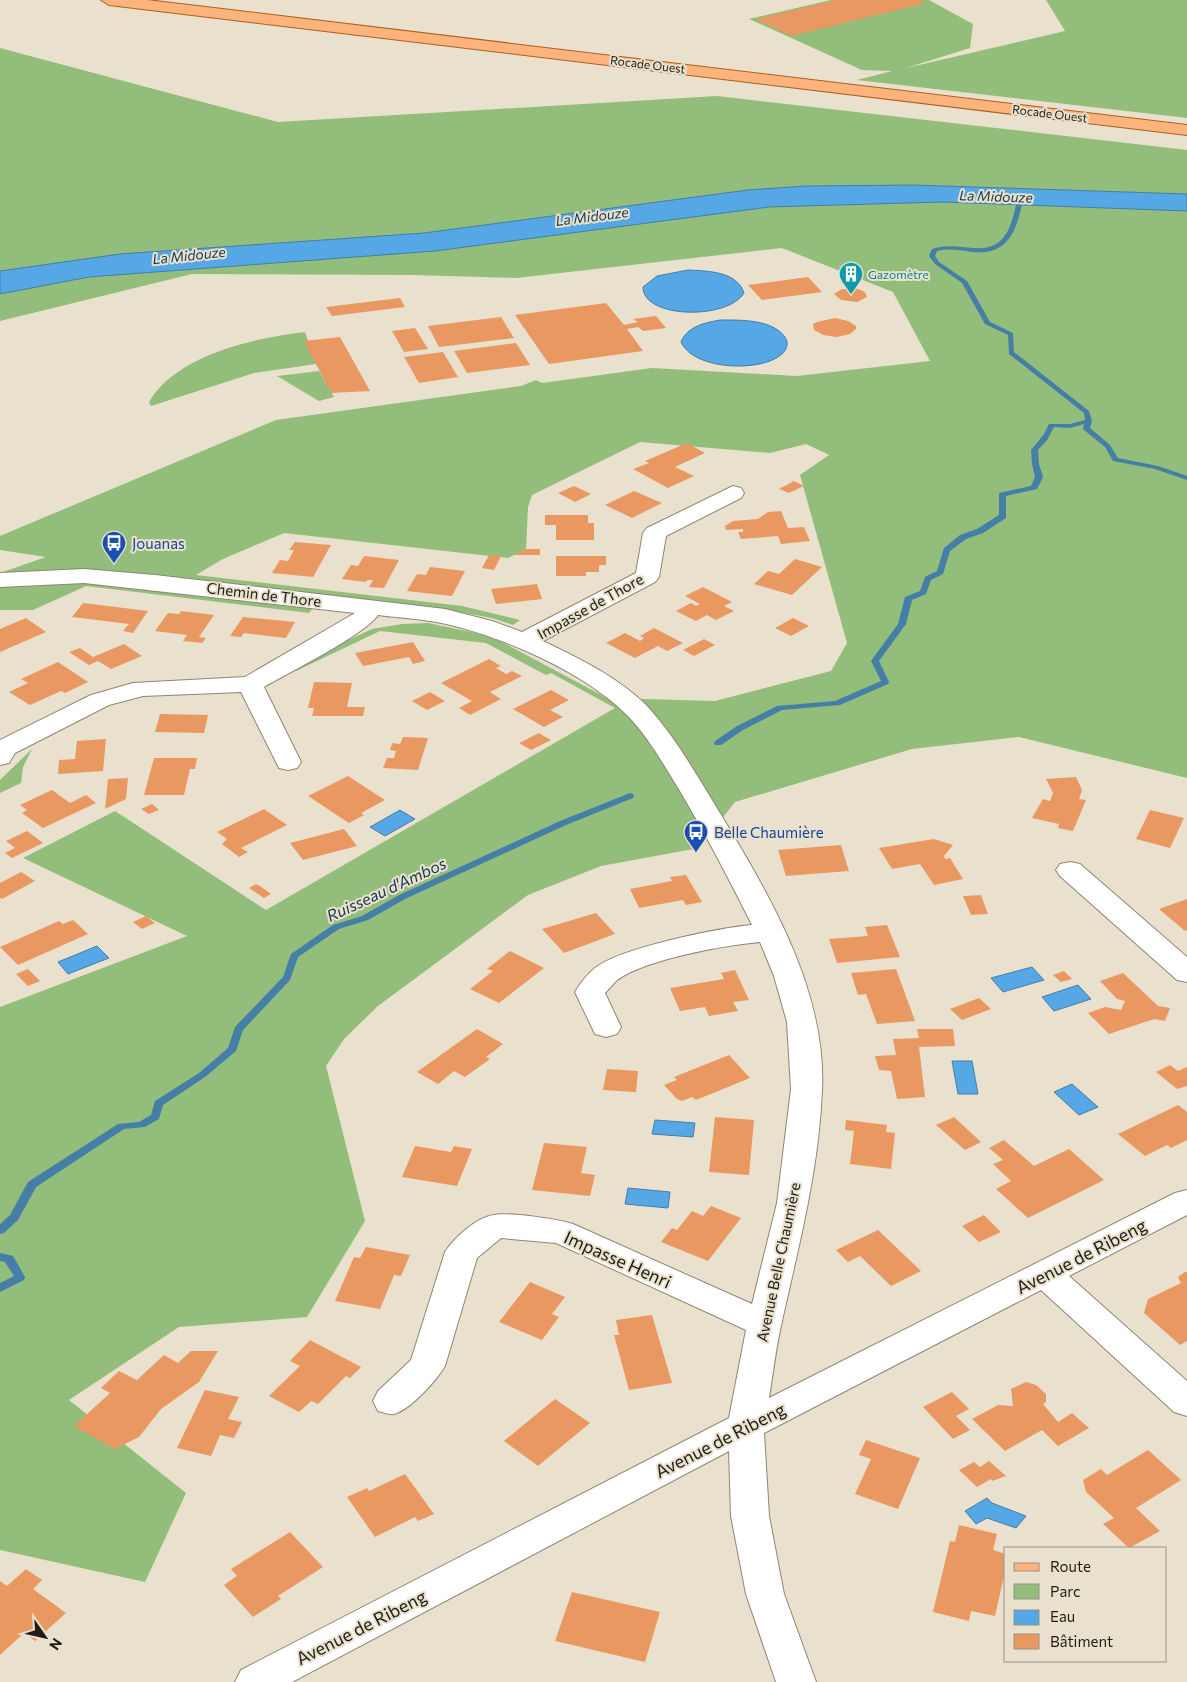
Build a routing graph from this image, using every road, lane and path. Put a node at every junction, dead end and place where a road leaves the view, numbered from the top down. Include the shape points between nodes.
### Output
1 (110, 0) edge
2 (1187, 130) edge
3 (733, 493) dead end
4 (0, 580) edge
5 (372, 607) junction
6 (524, 641) junction
7 (250, 684) junction
8 (0, 757) edge
9 (288, 762) dead end
10 (1070, 870) dead end
11 (770, 932) junction
12 (1187, 973) edge
13 (606, 1028) dead end
14 (1187, 1201) edge
15 (1044, 1274) junction
16 (764, 1324) junction
17 (391, 1401) dead end
18 (1187, 1402) edge
19 (746, 1426) junction
20 (255, 1682) edge
21 (796, 1682) edge

1 - 2 main road, Rocade Ouest
3 - 6 street, Impasse de Thore via 655,533 648,577
4 - 5 street, Chemin de Thore via 84,576
5 - 6 street, Chemin de Thore via 445,616
5 - 7 street via 366,616 338,634
6 - 11 street, Avenue Belle Chaumière via 567,662 636,710 677,764 726,846
7 - 8 street via 142,688 100,700 5,748
7 - 9 street
10 - 12 street
11 - 13 street via 725,936 628,962 613,970 590,992
11 - 16 street, Avenue Belle Chaumière via 789,976 802,1022 807,1089 793,1203
14 - 15 street, Avenue de Ribeng
15 - 18 street
15 - 19 street, Avenue de Ribeng
16 - 17 street, Impasse Henri via 561,1232 494,1226 462,1252 426,1366
16 - 19 street, Avenue Belle Chaumière
19 - 20 street, Avenue de Ribeng
19 - 21 street, Avenue Belle Chaumière via 750,1516 765,1594

